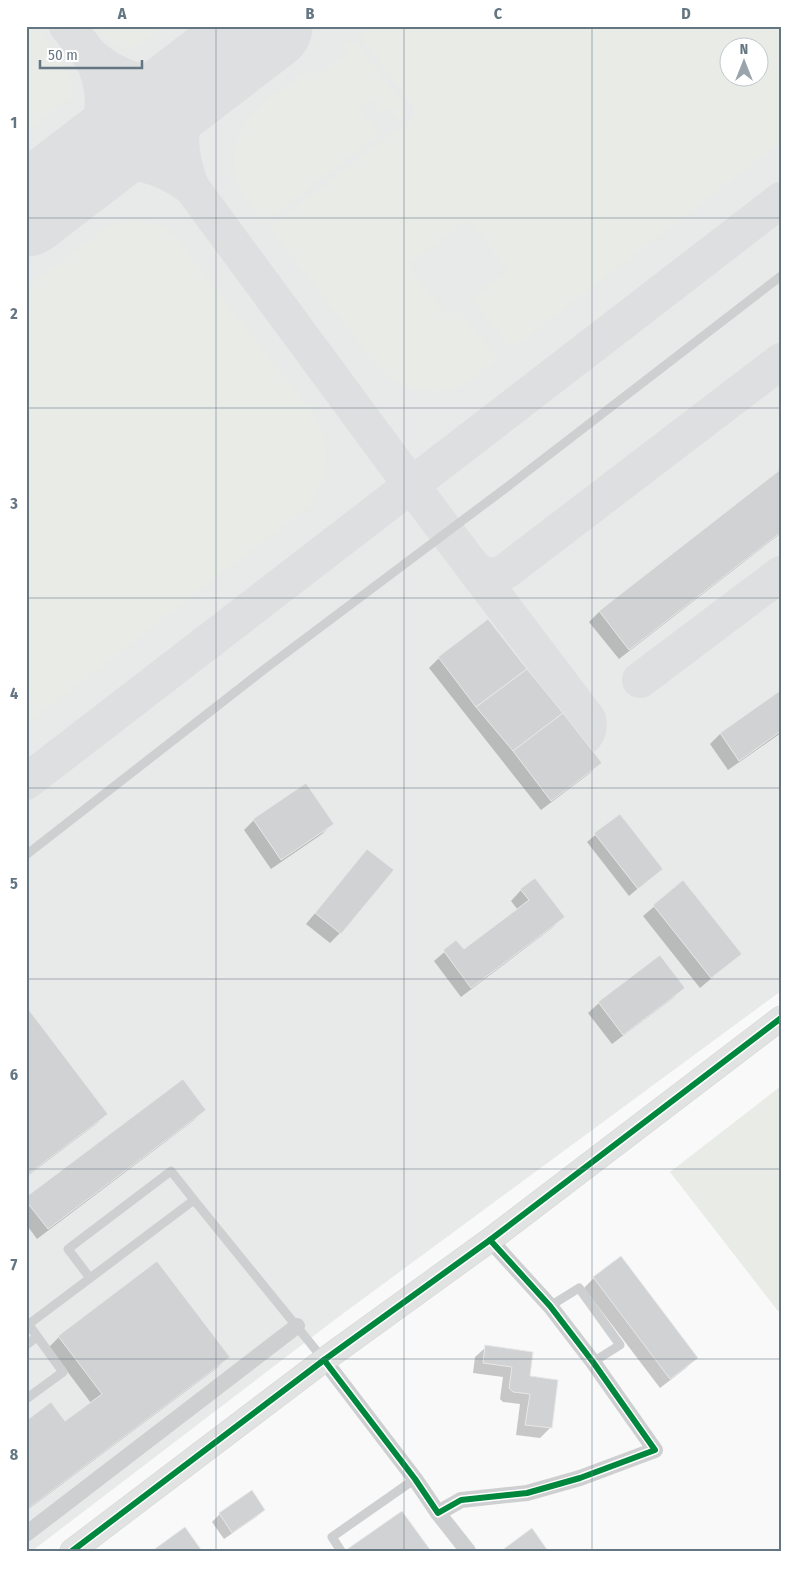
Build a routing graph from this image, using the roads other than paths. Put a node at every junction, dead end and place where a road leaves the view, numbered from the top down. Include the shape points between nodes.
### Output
1 (781, 276) edge
2 (26, 855) edge
3 (781, 1018) edge
4 (194, 1200) junction
5 (490, 1240) junction
6 (90, 1278) junction
7 (550, 1306) junction
8 (28, 1323) edge
9 (297, 1326) junction
10 (37, 1337) junction
11 (26, 1345) edge
12 (324, 1360) junction
13 (593, 1362) junction
14 (26, 1399) edge
15 (415, 1479) junction
16 (438, 1513) junction
17 (26, 1534) edge
18 (72, 1551) edge
19 (341, 1551) edge
20 (468, 1551) edge

1 - 2 lane
3 - 5 street
4 - 6 lane
4 - 6 lane via 172,1171 68,1249
4 - 9 lane
5 - 7 street
5 - 12 street
6 - 8 lane
7 - 13 street
7 - 13 lane via 579,1288 620,1345
8 - 10 lane
9 - 12 lane
9 - 17 street
10 - 11 lane
10 - 14 lane via 63,1372
12 - 15 street
12 - 18 street
13 - 16 street via 655,1450 580,1478 527,1493 461,1500
15 - 16 street
15 - 19 lane via 332,1537
16 - 20 street

